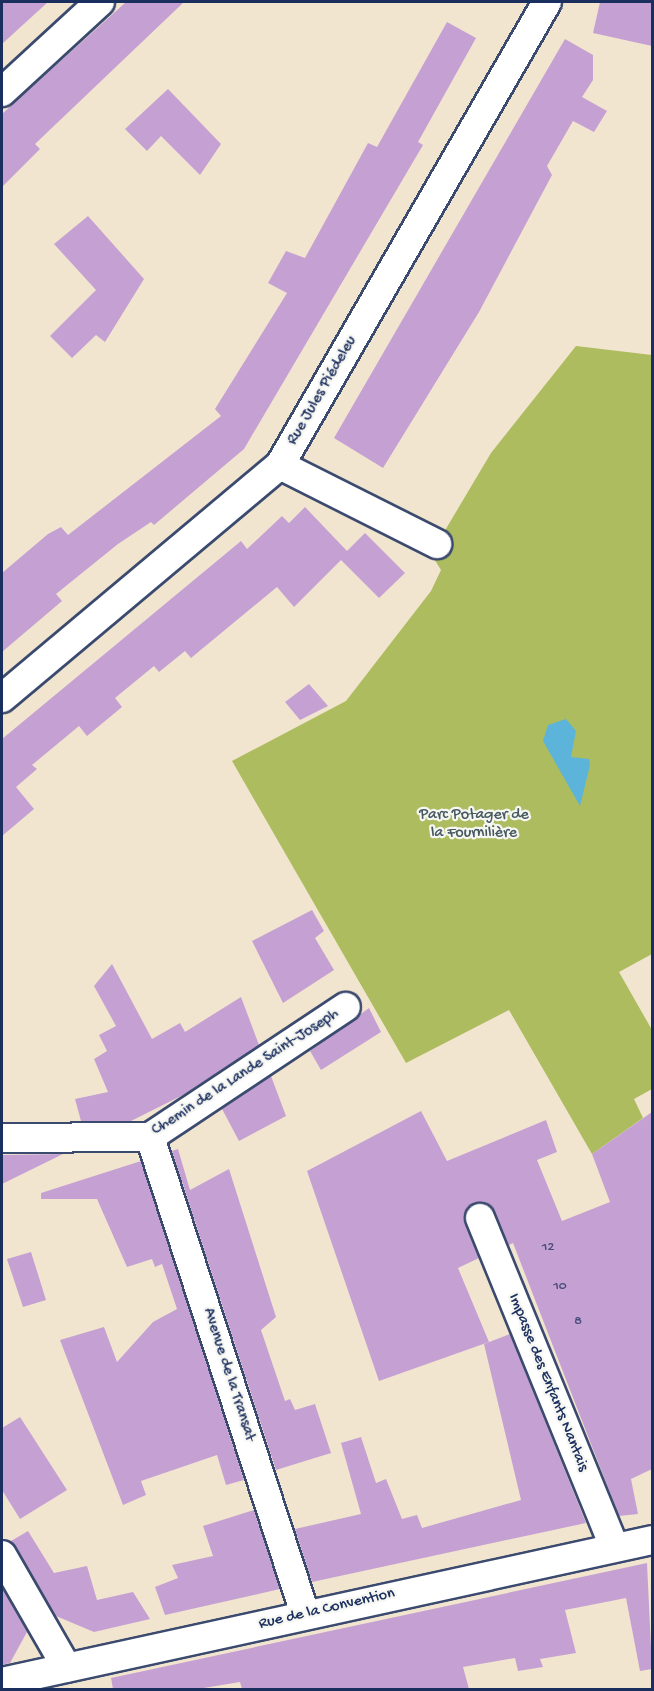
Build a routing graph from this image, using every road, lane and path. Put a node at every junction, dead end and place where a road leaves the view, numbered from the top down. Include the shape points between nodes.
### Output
1 (100, 2) edge
2 (547, 2) edge
3 (2, 92) edge
4 (280, 465) junction
5 (437, 544) dead end
6 (2, 698) edge
7 (346, 1007) dead end
8 (150, 1137) junction
9 (2, 1138) edge
10 (480, 1218) dead end
11 (652, 1540) edge
12 (614, 1547) junction
13 (2, 1554) edge
14 (305, 1614) junction
15 (67, 1668) junction
16 (2, 1682) edge

1 - 3 street
2 - 4 street, Rue Jules Piédeleu
4 - 5 street
4 - 6 street, Rue Jules Piédeleu
7 - 8 street, Chemin de la Lande Saint-Joseph
8 - 9 street, Chemin de la Lande Saint-Joseph
8 - 14 street, Avenue de la Transat
10 - 12 street, Impasse des Enfants Nantais
11 - 12 street, Rue de la Convention
12 - 14 street, Rue de la Convention
13 - 15 street
14 - 15 street, Rue de la Convention
15 - 16 street, Rue de la Convention

